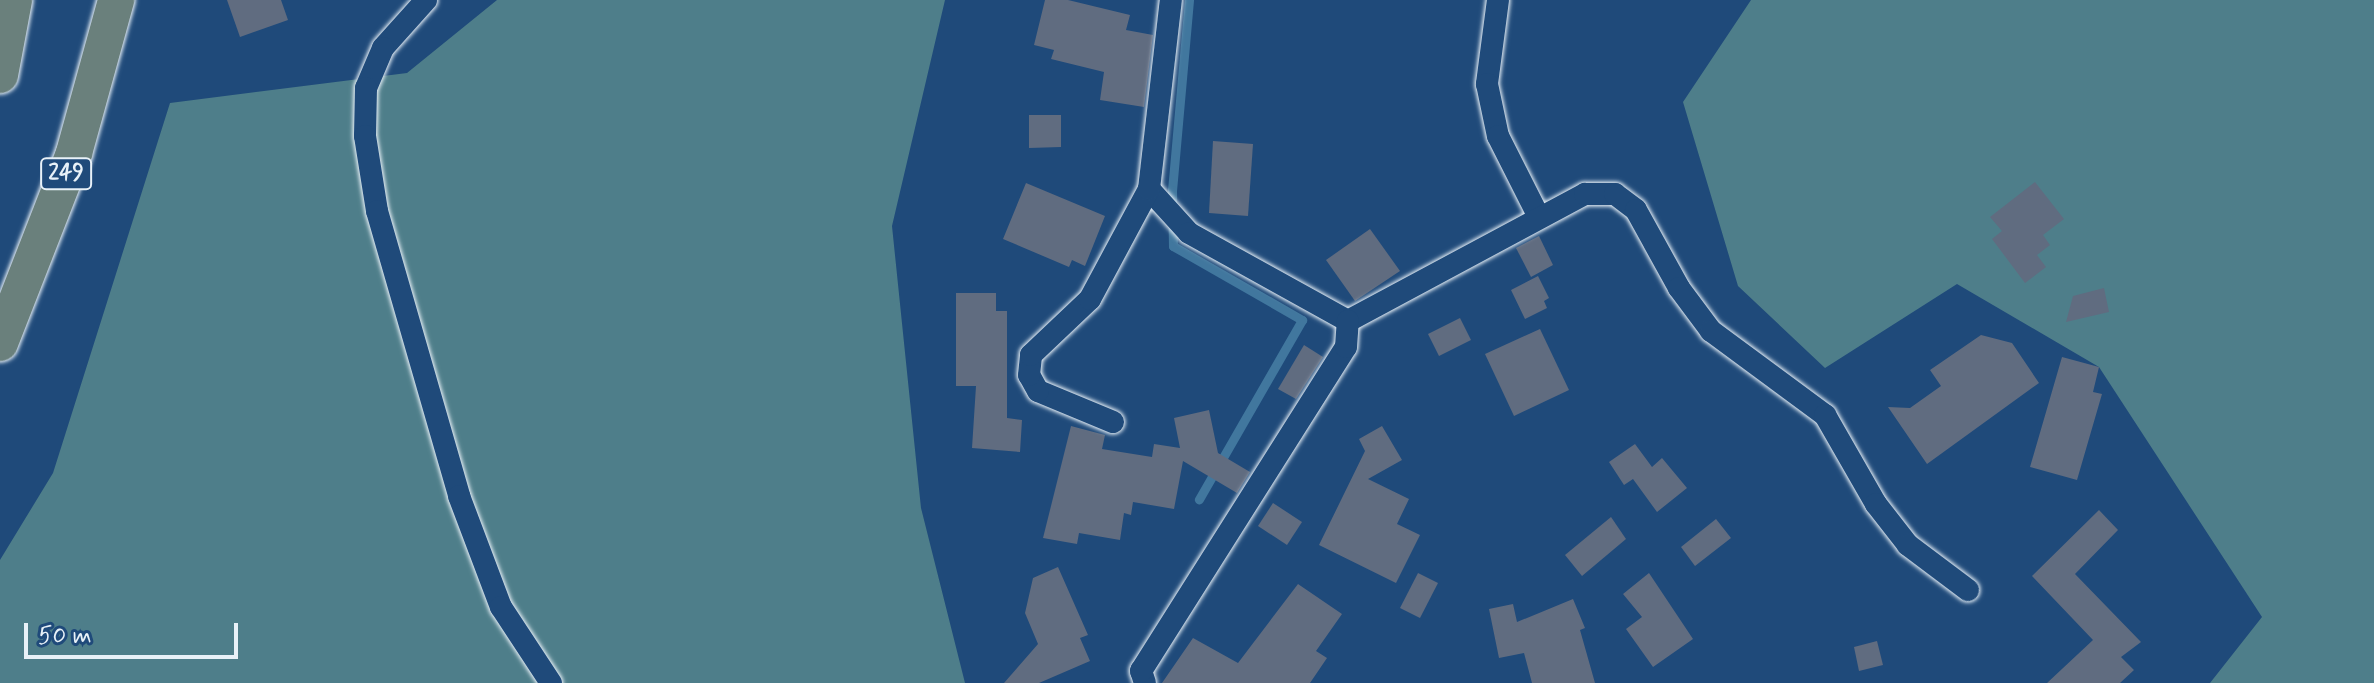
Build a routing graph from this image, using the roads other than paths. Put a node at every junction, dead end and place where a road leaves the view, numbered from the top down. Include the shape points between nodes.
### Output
1 (14, 0) edge
2 (116, 0) edge
3 (426, 0) edge
4 (1171, 0) edge
5 (1498, 0) edge
6 (0, 75) edge
7 (1149, 189) junction
8 (1539, 217) junction
9 (1348, 321) junction
10 (0, 343) edge
11 (1113, 422) dead end
12 (1968, 590) dead end
13 (551, 683) edge
14 (1145, 683) edge

1 - 6 highway
2 - 10 highway, 249 via 74,153
3 - 13 street via 383,48 366,88 365,136 377,211 459,496 501,607
4 - 7 street
5 - 8 street via 1487,84 1498,136
7 - 9 street via 1189,233
7 - 11 street via 1090,299 1031,355 1029,375 1038,391
8 - 9 street
8 - 12 street via 1595,192 1627,200 1711,331 1825,415 1876,504 1908,545
9 - 14 street via 1346,347 1141,671

